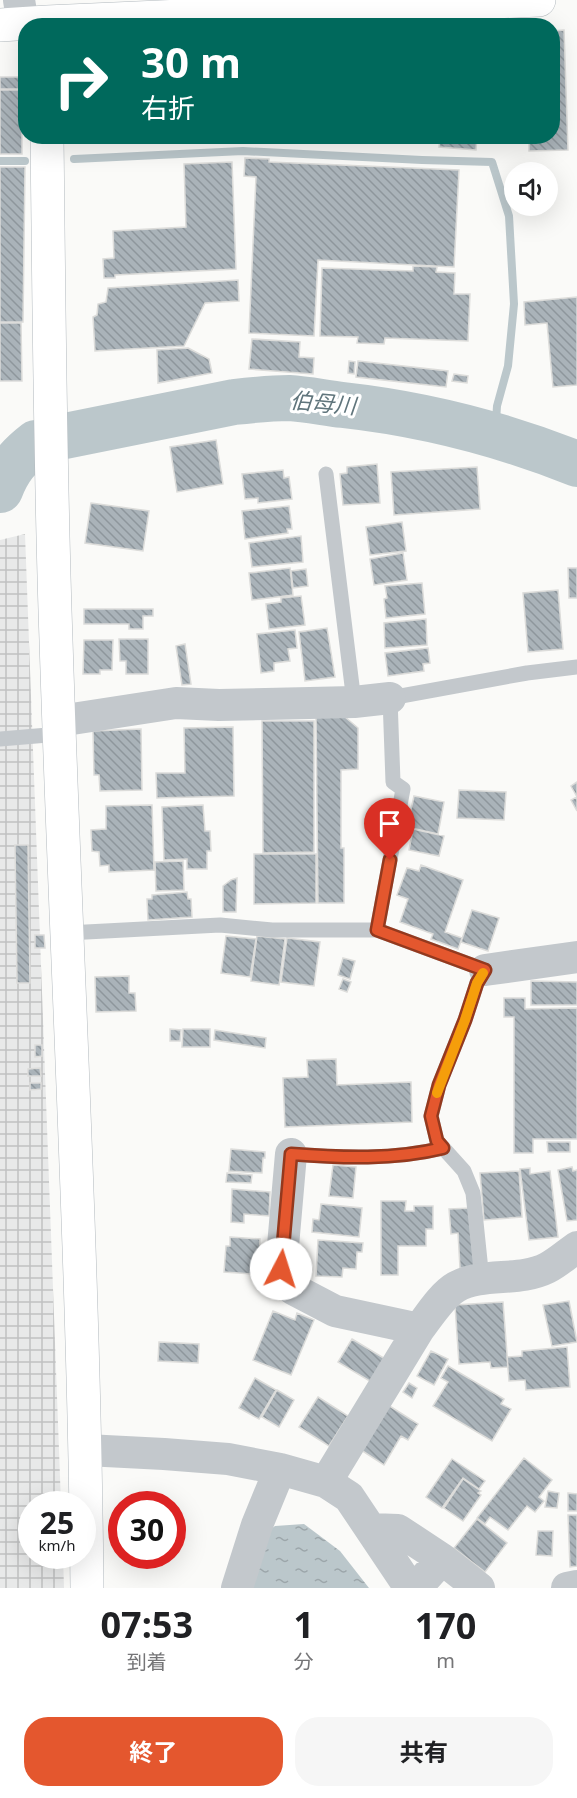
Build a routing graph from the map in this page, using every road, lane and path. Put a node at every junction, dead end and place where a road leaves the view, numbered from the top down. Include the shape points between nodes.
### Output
1 (539, 0) edge
2 (54, 18) edge
3 (47, 144) edge
4 (326, 474) dead end
5 (577, 667) edge
6 (390, 698) junction
7 (354, 702) junction
8 (59, 728) junction
9 (0, 739) edge
10 (377, 930) junction
11 (67, 933) junction
12 (577, 957) edge
13 (485, 970) junction
14 (443, 1148) junction
15 (291, 1154) joint
16 (577, 1247) edge
17 (482, 1280) junction
18 (419, 1329) junction
19 (86, 1450) junction
20 (280, 1469) junction
21 (326, 1482) junction
22 (371, 1529) junction
23 (442, 1559) junction
24 (577, 1586) edge
25 (87, 1588) edge
26 (237, 1588) edge
27 (410, 1588) edge
28 (416, 1588) edge
29 (479, 1588) edge
30 (567, 1588) edge

1 - 2 street
3 - 8 street
4 - 7 lane
5 - 6 lane
6 - 7 street
6 - 10 lane via 393,782 403,789
7 - 8 street via 176,703
8 - 9 lane
8 - 11 street
10 - 11 lane via 272,930 220,925
10 - 13 lane
11 - 19 street
12 - 13 street
13 - 14 lane via 439,1085 431,1116 437,1141
14 - 15 lane via 417,1154 342,1158
14 - 17 lane via 464,1171 473,1193
15 - 18 street via 281,1269 293,1289 335,1311
16 - 17 street via 546,1269
17 - 18 street via 455,1287
18 - 21 street
19 - 20 street via 228,1459
19 - 25 street
20 - 21 street
20 - 26 street
21 - 22 street via 349,1497
22 - 23 street via 398,1530
22 - 27 street
23 - 28 street
23 - 29 street
24 - 30 street

